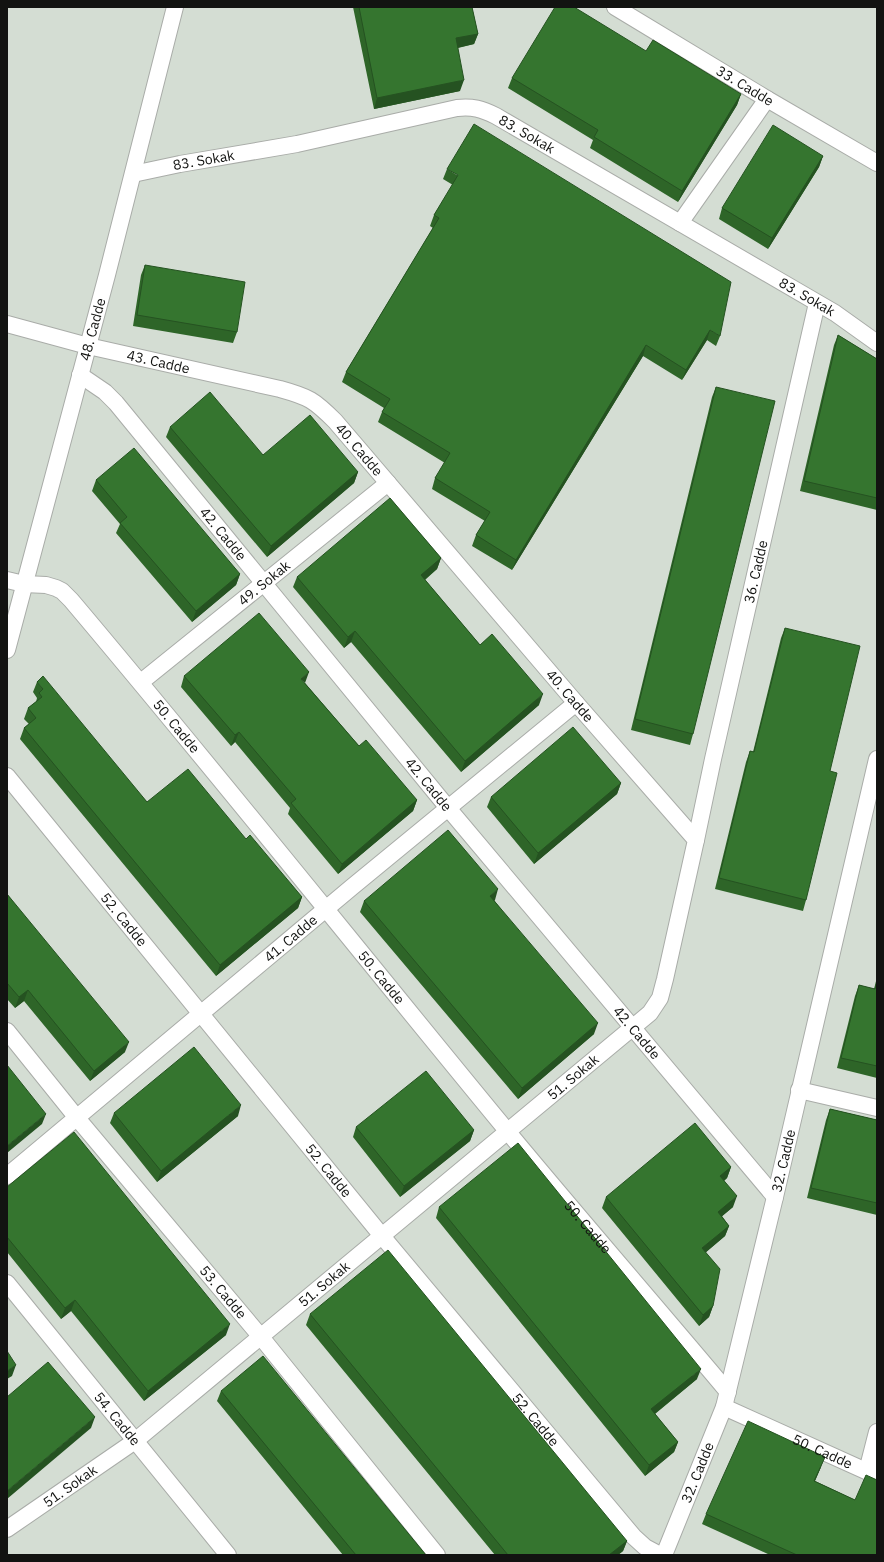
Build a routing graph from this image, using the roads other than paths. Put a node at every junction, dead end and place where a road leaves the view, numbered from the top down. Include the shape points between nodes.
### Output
1 (175, 7) edge
2 (615, 7) edge
3 (767, 99) junction
4 (877, 163) edge
5 (133, 174) junction
6 (680, 223) junction
7 (817, 303) junction
8 (7, 324) edge
9 (877, 343) edge
10 (88, 346) junction
11 (80, 375) junction
12 (309, 398) joint
13 (388, 483) junction
14 (7, 580) edge
15 (263, 583) junction
16 (24, 584) junction
17 (7, 650) edge
18 (141, 682) junction
19 (576, 703) junction
20 (877, 762) edge
21 (7, 776) edge
22 (448, 808) junction
23 (696, 840) junction
24 (326, 908) junction
25 (201, 1014) junction
26 (632, 1028) junction
27 (7, 1032) edge
28 (799, 1090) junction
29 (877, 1108) edge
30 (77, 1118) junction
31 (508, 1132) junction
32 (7, 1176) edge
33 (775, 1197) junction
34 (382, 1236) junction
35 (7, 1283) edge
36 (261, 1336) junction
37 (726, 1400) junction
38 (877, 1432) edge
39 (135, 1441) junction
40 (872, 1474) edge
41 (7, 1529) edge
42 (228, 1555) edge
43 (438, 1555) edge
44 (660, 1555) edge
45 (664, 1555) edge

1 - 5 street, 48. Cadde
2 - 3 street, 33. Cadde
3 - 4 street, 33. Cadde
3 - 6 street
5 - 6 street, 83. Sokak via 297,144 457,108 474,107 496,116
5 - 10 street, 48. Cadde
6 - 7 street, 83. Sokak
7 - 9 street, 83. Sokak
7 - 23 street, 36. Cadde via 712,759
8 - 10 street, 43. Cadde
10 - 11 street, 48. Cadde
10 - 12 street, 43. Cadde via 280,389
11 - 15 street, 42. Cadde via 116,403
11 - 16 street, 48. Cadde
12 - 13 street, 40. Cadde via 335,421
13 - 15 street, 49. Sokak
13 - 19 street, 40. Cadde
14 - 16 street, 50. Cadde
15 - 18 street, 49. Sokak
15 - 22 street, 42. Cadde
16 - 17 street, 48. Cadde
16 - 18 street, 50. Cadde via 46,585 62,591
18 - 24 street, 50. Cadde
19 - 22 street, 41. Cadde
19 - 23 street, 40. Cadde
20 - 28 street, 32. Cadde
21 - 25 street, 52. Cadde
22 - 24 street, 41. Cadde
22 - 26 street, 42. Cadde
23 - 26 street via 660,998 650,1013
24 - 25 street, 41. Cadde
24 - 31 street, 50. Cadde
25 - 30 street, 41. Cadde
25 - 34 street, 52. Cadde
26 - 31 street, 51. Sokak
26 - 33 street, 42. Cadde
27 - 30 street, 53. Cadde
28 - 29 street
28 - 33 street, 32. Cadde
30 - 32 street, 41. Cadde
30 - 36 street, 53. Cadde
31 - 34 street, 51. Sokak
31 - 37 street, 50. Cadde
33 - 37 street, 32. Cadde
34 - 36 street, 51. Sokak
34 - 44 street, 52. Cadde via 634,1537
35 - 39 street, 54. Cadde
36 - 39 street, 51. Sokak
36 - 43 street, 53. Cadde
37 - 40 street, 50. Cadde
37 - 45 street, 32. Cadde
38 - 40 street
39 - 41 street, 51. Sokak
39 - 42 street, 54. Cadde

